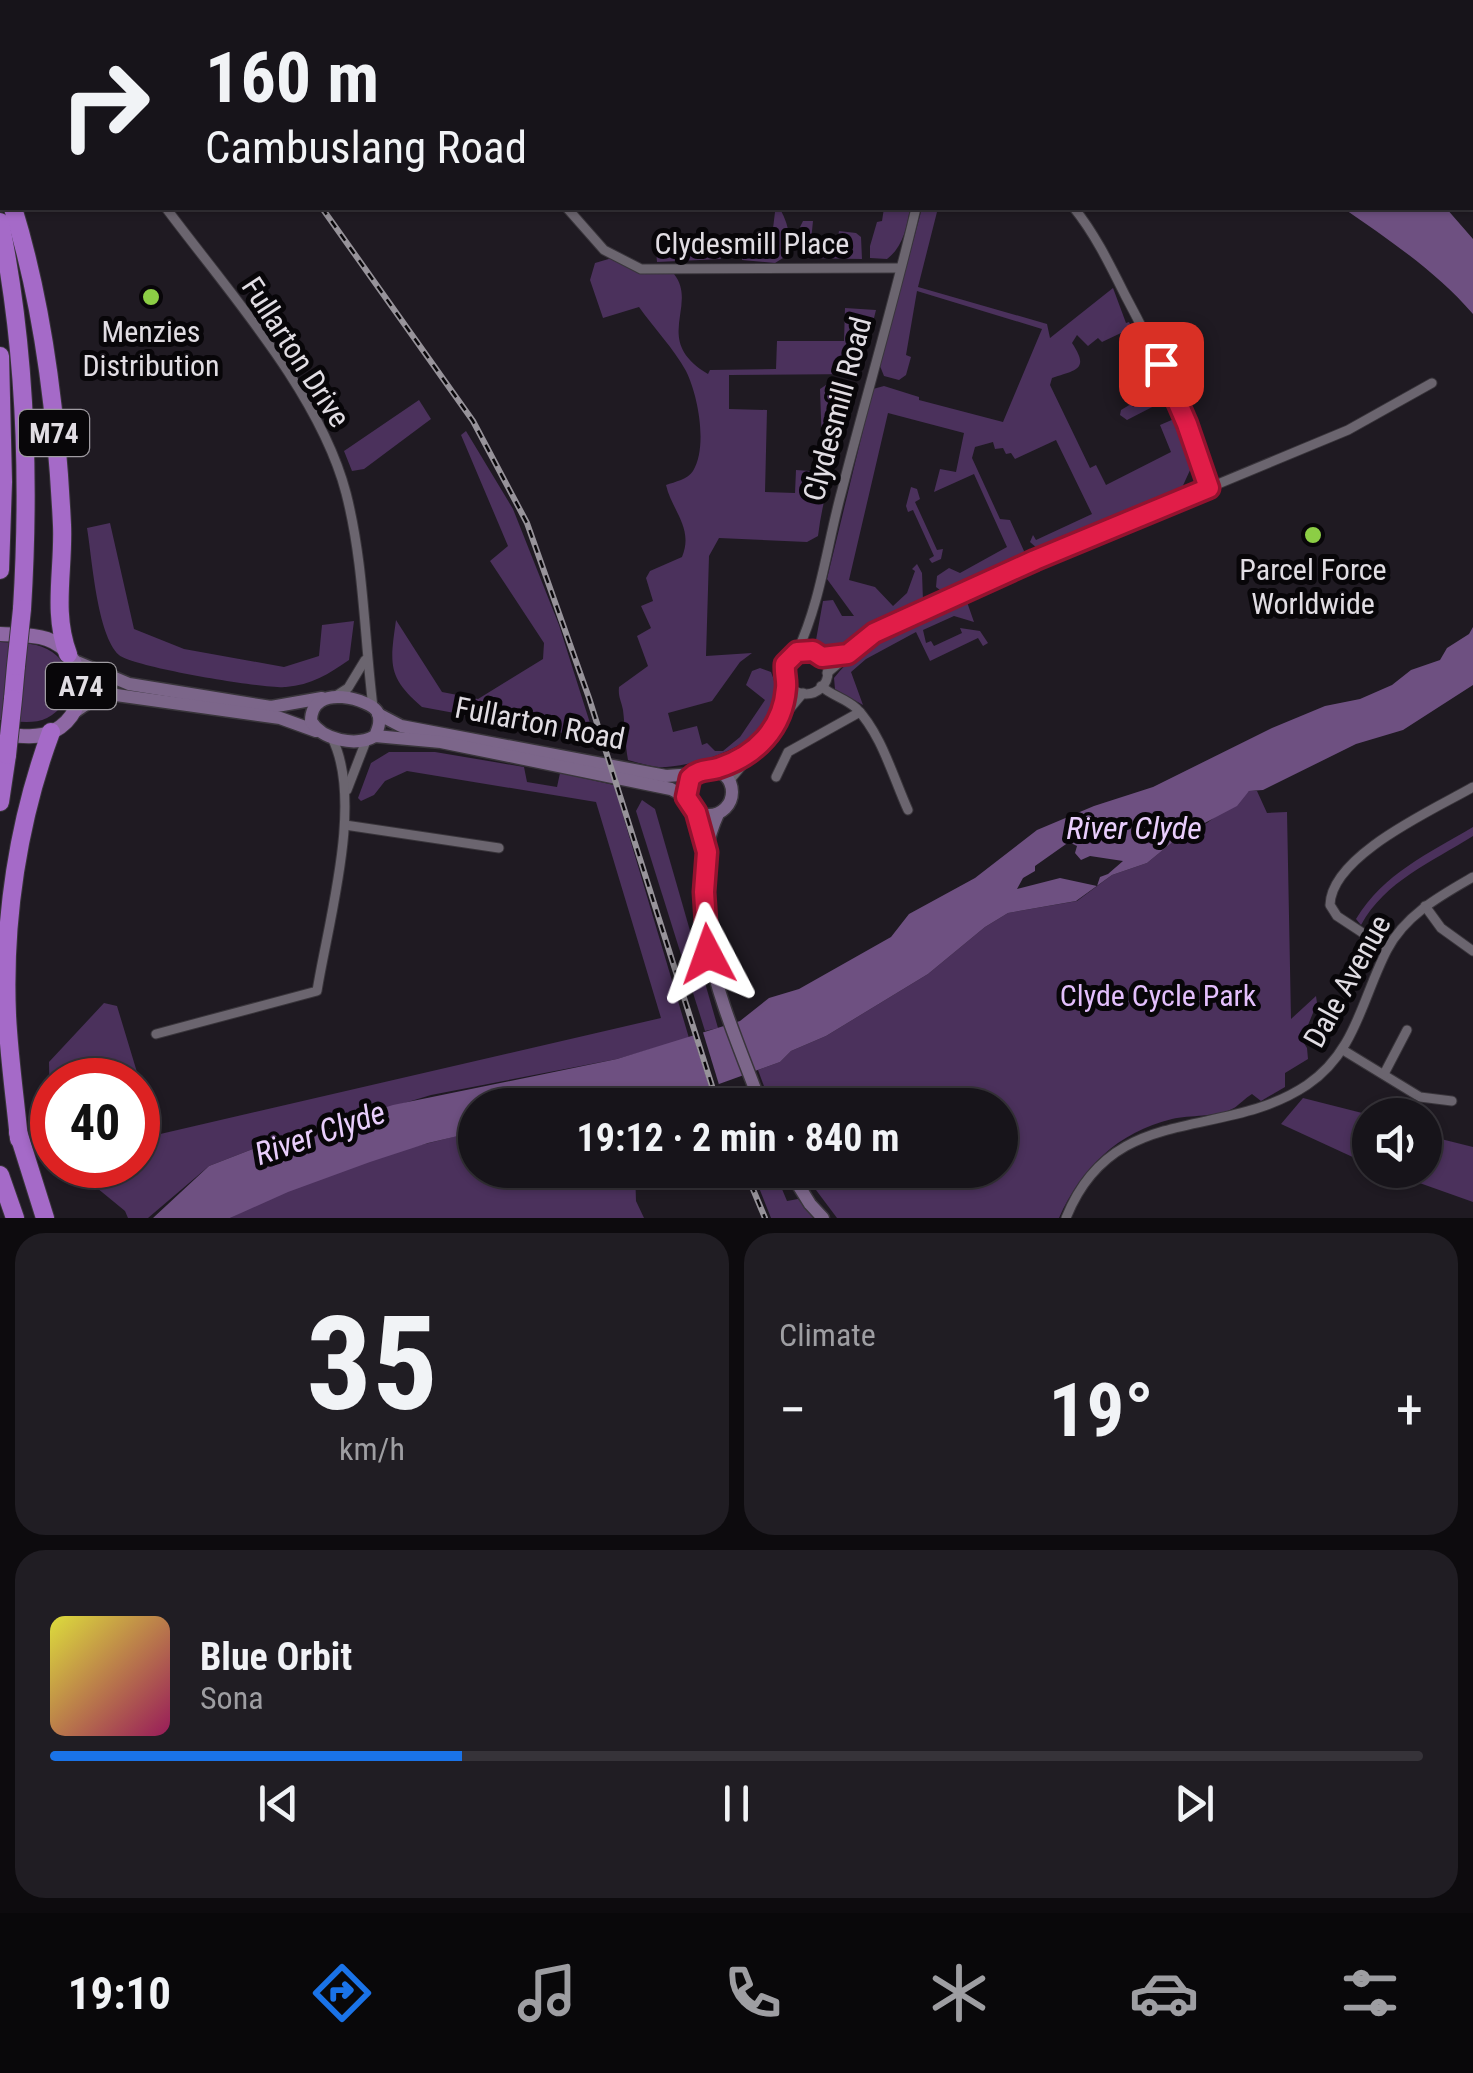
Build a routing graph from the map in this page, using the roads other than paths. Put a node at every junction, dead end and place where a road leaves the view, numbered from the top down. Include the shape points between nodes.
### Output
1 (13, 210) edge
2 (167, 210) edge
3 (569, 210) edge
4 (915, 210) edge
5 (1075, 210) edge
6 (0, 222) edge
7 (900, 268) junction
8 (0, 356) edge
9 (1432, 383) dead end
10 (1209, 488) junction
11 (0, 570) edge
12 (810, 624) junction
13 (0, 634) edge
14 (797, 652) junction
15 (817, 654) junction
16 (848, 654) junction
17 (72, 658) junction
18 (367, 658) junction
19 (827, 672) junction
20 (787, 683) junction
21 (822, 686) junction
22 (802, 693) junction
23 (328, 697) junction
24 (376, 710) junction
25 (76, 711) junction
26 (860, 712) junction
27 (779, 723) junction
28 (316, 730) junction
29 (51, 732) junction
30 (0, 734) edge
31 (332, 738) junction
32 (370, 739) junction
33 (756, 749) junction
34 (715, 769) junction
35 (694, 774) junction
36 (776, 777) dead end
37 (730, 780) junction
38 (1473, 787) edge
39 (346, 794) junction
40 (686, 797) junction
41 (0, 802) edge
42 (908, 810) dead end
43 (696, 812) junction
44 (718, 814) junction
45 (345, 825) junction
46 (499, 848) dead end
47 (707, 852) junction
48 (1473, 877) edge
49 (1426, 906) junction
50 (1387, 949) junction
51 (1473, 951) edge
52 (1407, 1030) dead end
53 (156, 1034) dead end
54 (0, 1043) edge
55 (1343, 1050) junction
56 (1384, 1074) junction
57 (755, 1088) edge
58 (1452, 1101) dead end
59 (19, 1139) junction
60 (0, 1175) edge
61 (0, 1184) edge
62 (800, 1188) edge
63 (13, 1214) edge
64 (44, 1218) edge
65 (823, 1218) edge
66 (1066, 1218) edge

1 - 17 highway, M74 via 51,405 62,528 58,619
2 - 18 street, Fullarton Drive via 307,402 326,440 354,532
3 - 7 street, Clydesmill Place via 604,250 641,269
4 - 7 street, Clydesmill Road
5 - 10 street via 1157,356
6 - 41 highway, M74, bridge via 24,412 26,546
7 - 12 street, Clydesmill Road
8 - 11 highway, M74
9 - 10 street via 1348,430
10 - 16 street via 874,633
12 - 14 street, Clydesmill Road
12 - 15 street, Clydesmill Road
13 - 17 main road, A74 via 48,640
14 - 15 street
14 - 20 street via 785,664
15 - 16 street
15 - 19 street
16 - 19 street
17 - 23 street via 129,684 270,707
17 - 25 main road, A74 via 81,692
18 - 23 street via 348,688
18 - 24 street, Fullarton Drive
19 - 21 street
20 - 22 street
20 - 27 street
21 - 22 street
21 - 26 street
22 - 27 street
23 - 24 street, Fullarton Road
23 - 28 street via 311,713
24 - 32 street via 380,726
24 - 35 street, Fullarton Road via 402,726 666,776
25 - 28 street via 102,693 280,718
25 - 29 main road, A74
26 - 36 street via 788,752
26 - 42 street
27 - 33 street
28 - 31 street
29 - 30 main road, A74
29 - 59 highway via 12,888 8,938 7,1016
31 - 32 street, Fullarton Road
31 - 39 street
32 - 39 street
32 - 40 street, Fullarton Road via 442,742
33 - 34 street
33 - 37 street
34 - 35 street
34 - 37 street
35 - 40 street
37 - 44 street via 730,802
38 - 50 street via 1385,837 1333,890 1330,905 1337,916
39 - 45 street
40 - 43 street
43 - 44 street
43 - 47 street
44 - 47 street
45 - 46 street
45 - 53 street via 316,991
47 - 57 street via 705,932
48 - 49 street, Dale Avenue
49 - 50 street, Dale Avenue
49 - 51 street
50 - 55 street, Dale Avenue
52 - 56 street
54 - 59 highway
55 - 56 street
55 - 66 street, Dale Avenue via 1310,1083 1278,1102 1171,1126 1126,1146 1088,1179
56 - 58 street via 1420,1097
59 - 64 highway
60 - 63 highway
61 - 63 highway
62 - 65 street

